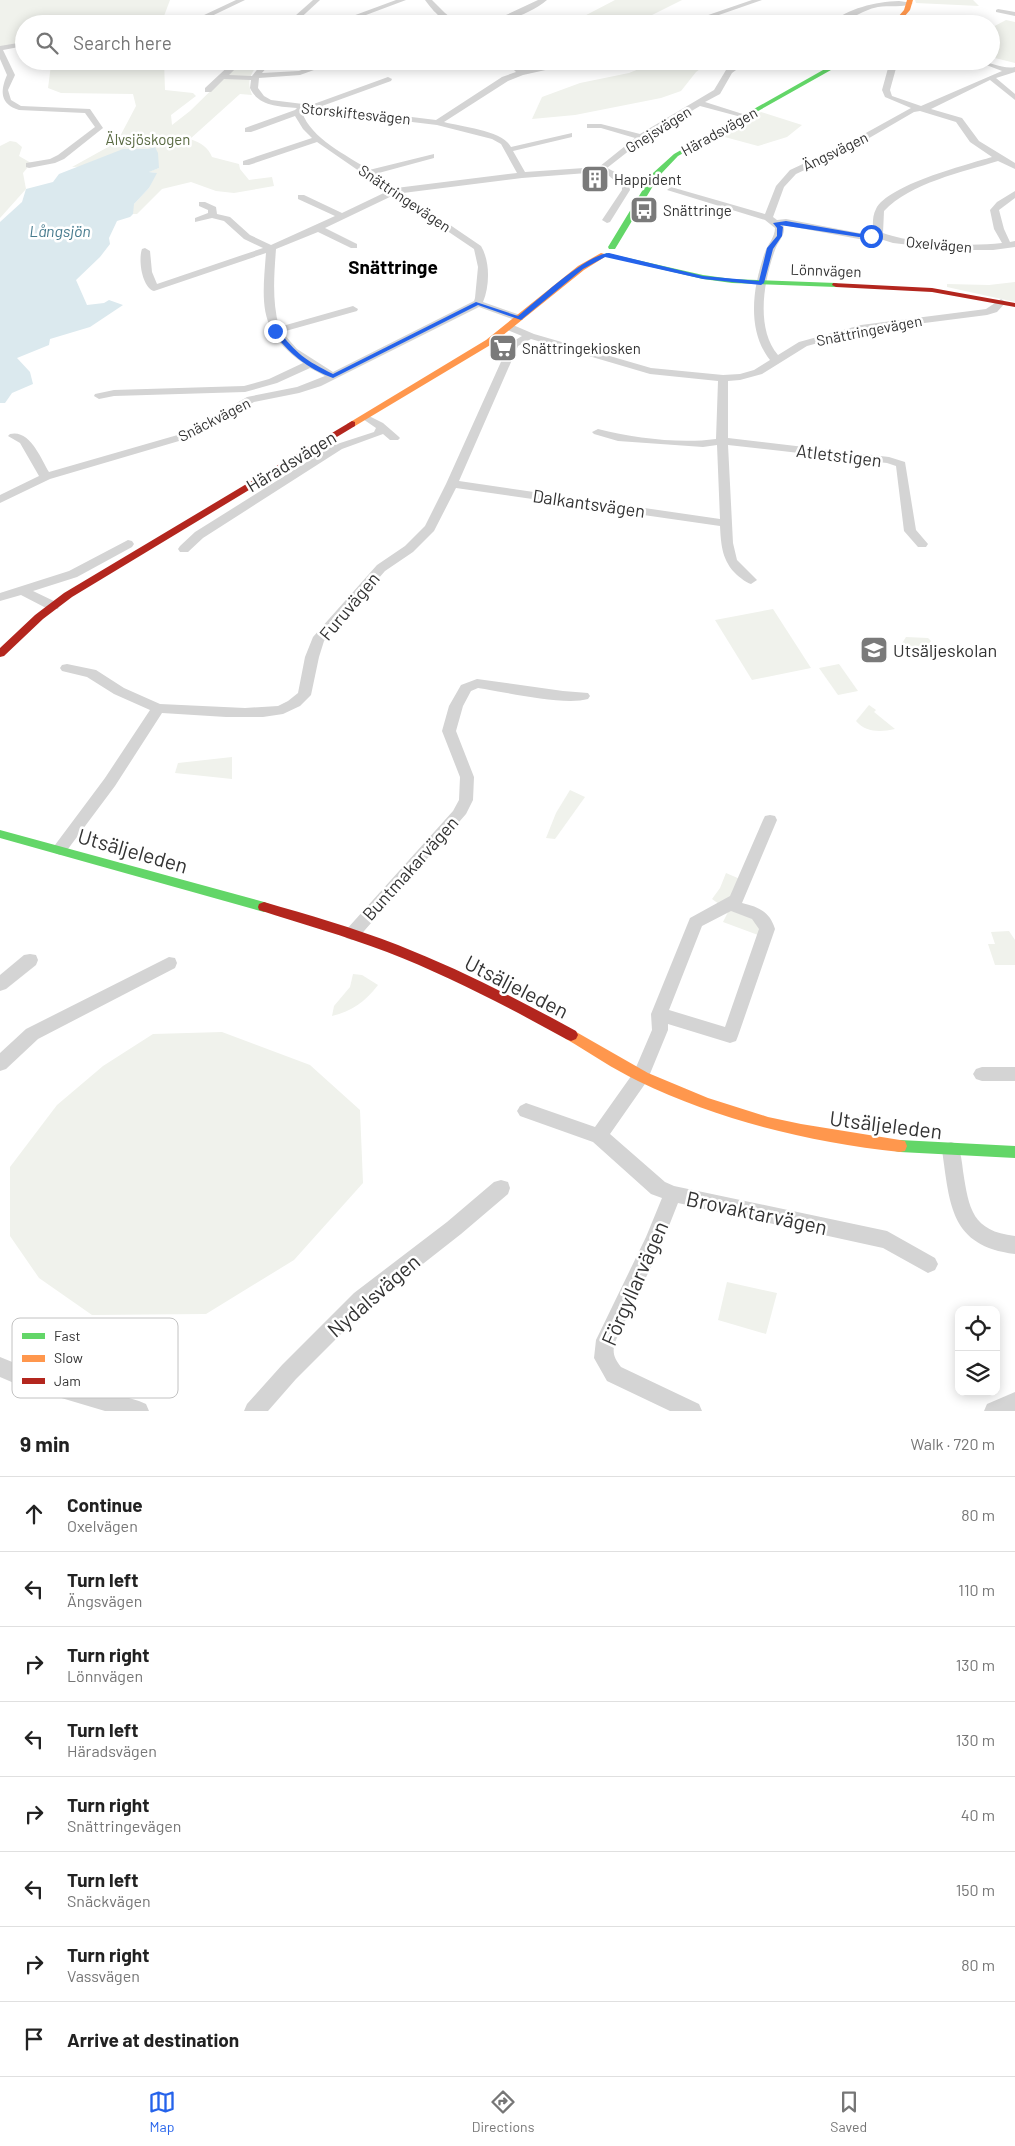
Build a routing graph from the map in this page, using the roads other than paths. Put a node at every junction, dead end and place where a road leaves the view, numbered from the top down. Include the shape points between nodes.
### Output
1 (242, 0) edge
2 (317, 0) edge
3 (404, 0) edge
4 (428, 0) edge
5 (544, 0) edge
6 (760, 0) edge
7 (910, 2) edge
8 (998, 11) dead end
9 (1015, 14) edge
10 (208, 15) edge
11 (300, 15) edge
12 (360, 15) edge
13 (442, 15) edge
14 (513, 15) edge
15 (713, 15) edge
16 (846, 15) edge
17 (903, 15) edge
18 (15, 46) edge
19 (0, 50) edge
20 (229, 70) edge
21 (261, 70) edge
22 (309, 70) edge
23 (518, 70) edge
24 (536, 70) edge
25 (732, 70) edge
26 (828, 70) edge
27 (892, 70) edge
28 (1012, 70) edge
29 (521, 73) junction
30 (222, 77) junction
31 (255, 77) junction
32 (991, 77) junction
33 (388, 80) dead end
34 (208, 90) dead end
35 (1, 93) edge
36 (1015, 98) edge
37 (699, 103) junction
38 (311, 107) junction
39 (921, 108) junction
40 (300, 109) junction
41 (745, 116) junction
42 (437, 123) junction
43 (590, 126) dead end
44 (248, 130) dead end
45 (569, 135) dead end
46 (641, 137) junction
47 (318, 139) junction
48 (508, 150) junction
49 (431, 156) dead end
50 (998, 158) junction
51 (246, 163) dead end
52 (29, 165) dead end
53 (1015, 166) edge
54 (601, 170) junction
55 (368, 173) junction
56 (522, 175) junction
57 (671, 190) dead end
58 (394, 191) junction
59 (1015, 194) edge
60 (301, 197) dead end
61 (202, 204) dead end
62 (212, 215) junction
63 (342, 216) junction
64 (198, 220) dead end
65 (607, 220) dead end
66 (772, 221) junction
67 (318, 228) junction
68 (878, 235) junction
69 (1011, 244) edge
70 (354, 246) dead end
71 (271, 248) junction
72 (145, 251) dead end
73 (607, 251) junction
74 (761, 283) junction
75 (1001, 302) junction
76 (478, 303) junction
77 (1015, 305) edge
78 (353, 309) dead end
79 (515, 322) junction
80 (275, 331) junction
81 (530, 336) junction
82 (776, 360) junction
83 (310, 364) junction
84 (333, 376) junction
85 (723, 378) junction
86 (99, 396) dead end
87 (365, 417) junction
88 (381, 428) junction
89 (598, 432) dead end
90 (14, 436) dead end
91 (394, 438) dead end
92 (722, 441) junction
93 (46, 477) junction
94 (452, 484) junction
95 (0, 498) edge
96 (726, 523) junction
97 (128, 544) dead end
98 (922, 544) dead end
99 (184, 548) dead end
100 (751, 580) dead end
101 (22, 590) junction
102 (0, 597) edge
103 (54, 606) junction
104 (0, 654) edge
105 (68, 668) dead end
106 (583, 696) dead end
107 (158, 708) junction
108 (770, 820) dead end
109 (0, 834) edge
110 (60, 849) junction
111 (730, 905) junction
112 (352, 934) junction
113 (30, 960) dead end
114 (168, 963) dead end
115 (0, 984) edge
116 (658, 1014) junction
117 (0, 1064) edge
118 (982, 1074) dead end
119 (1015, 1074) edge
120 (641, 1076) junction
121 (526, 1111) dead end
122 (599, 1136) junction
123 (951, 1150) junction
124 (1015, 1152) edge
125 (501, 1188) dead end
126 (673, 1194) junction
127 (1015, 1245) edge
128 (928, 1264) dead end
129 (0, 1367) edge
130 (12, 1372) edge
131 (95, 1398) edge
132 (1015, 1402) edge
133 (139, 1411) edge
134 (254, 1411) edge
135 (692, 1411) edge
136 (994, 1411) edge

1 - 10 street
2 - 11 street
3 - 12 street
4 - 13 street
5 - 14 street
6 - 15 street
7 - 16 street via 865,8
7 - 17 street
8 - 9 street
18 - 19 street
19 - 35 street via 11,75
20 - 30 street
21 - 31 street
22 - 31 street
23 - 29 street
24 - 29 street
25 - 37 street, Gnejsvägen via 720,90
26 - 41 street, Häradsvägen
27 - 39 street via 886,90 889,97
28 - 32 street, Ängsvägen
29 - 42 street
30 - 31 street
30 - 34 street
31 - 40 street, Storskiftesvägen via 254,88 265,100
32 - 36 street
32 - 39 street, Ängsvägen
33 - 38 street
35 - 52 street via 11,105 19,108 87,111 99,128 61,157
37 - 41 street
37 - 46 street, Gnejsvägen
38 - 40 street, Storskiftesvägen
38 - 42 street, Storskiftesvägen
39 - 50 street via 959,120 974,142
39 - 66 street, Ängsvägen via 793,172 780,186
40 - 44 street
40 - 47 street, Snättringevägen via 306,127
41 - 73 street, Häradsvägen via 676,155 656,175 642,208 624,226
42 - 48 street, Storskiftesvägen via 495,137 504,142
43 - 46 street
45 - 48 street
46 - 54 street, Gnejsvägen
47 - 51 street
47 - 55 street, Snättringevägen
48 - 56 street
49 - 55 street
50 - 53 street
50 - 68 street via 904,192 881,207
54 - 56 street
54 - 65 street, Gnejsvägen via 611,173 626,186
55 - 58 street, Snättringevägen
56 - 58 street
57 - 66 street, Oxelvägen
58 - 63 street
58 - 76 street, Snättringevägen via 478,248 483,262
59 - 69 street via 994,210 999,229
60 - 63 street
61 - 62 street via 213,209
62 - 64 street
62 - 71 street via 227,218 244,235
63 - 67 street
66 - 68 street, Oxelvägen via 859,236
66 - 74 street, Ängsvägen via 780,227 780,236 770,248
67 - 70 street
67 - 71 street
68 - 69 street, Oxelvägen via 893,240 954,246
71 - 72 street via 154,288 147,272
71 - 80 street via 269,307
73 - 74 street, Lönnvägen via 638,262 703,277
73 - 79 street, Häradsvägen
74 - 75 street, Lönnvägen via 908,288
74 - 82 street, Ängsvägen via 761,323 770,353
75 - 77 street, Lönnvägen
75 - 82 street, Snättringevägen via 987,312 861,328 803,344
76 - 79 street, Snättringevägen via 480,307
76 - 84 street, Snäckvägen
78 - 80 street
79 - 81 street, Snättringevägen
79 - 87 street, Häradsvägen via 489,342
80 - 83 street via 292,352
81 - 85 street, Snättringevägen via 650,371
81 - 94 street, Furuvägen via 514,344
82 - 85 street, Snättringevägen via 758,372
83 - 84 street
83 - 86 street via 273,381 245,388
84 - 93 street, Snäckvägen via 299,390 244,402 205,427 178,439
85 - 92 street
87 - 88 street
87 - 103 street, Häradsvägen via 103,572
88 - 91 street
88 - 99 street, Häradsvägen via 378,434 338,447 196,537
89 - 92 street via 618,438 666,443
90 - 93 street via 24,441
92 - 96 street
92 - 98 street, Atletstigen via 901,464 910,531
93 - 95 street, Snäckvägen
94 - 96 street, Dalkantsvägen
94 - 107 street, Furuvägen via 425,534 381,568 318,640 304,695 296,702 288,708 274,711 191,712
96 - 100 street via 731,560
97 - 101 street via 73,574
101 - 102 street
101 - 103 street
103 - 104 street, Häradsvägen
105 - 107 street, Furuvägen via 91,673 119,691
106 - 112 street, Buntmakarvägen via 477,683 466,688 456,706 449,731 467,777 463,807
107 - 110 street via 110,782
108 - 111 street via 736,900
109 - 110 street, Utsäljeleden
110 - 112 street, Utsäljeleden
111 - 116 street via 696,922
111 - 116 street via 759,914 764,918 767,929 730,1036
112 - 120 street, Utsäljeleden via 468,981
113 - 115 street
114 - 117 street via 32,1034
116 - 120 street via 660,1030
118 - 119 street
120 - 122 street
120 - 123 street, Utsäljeleden via 719,1109 806,1133 901,1147
121 - 122 street, Brovaktarvägen
122 - 126 street, Brovaktarvägen via 658,1188
123 - 124 street, Utsäljeleden
123 - 127 street via 963,1212 969,1225 993,1243
125 - 134 street, Nydalsvägen via 361,1300
126 - 128 street, Brovaktarvägen via 887,1240
126 - 135 street, Förgyllarvägen via 602,1351 614,1374
129 - 130 street
131 - 133 street
132 - 136 street

